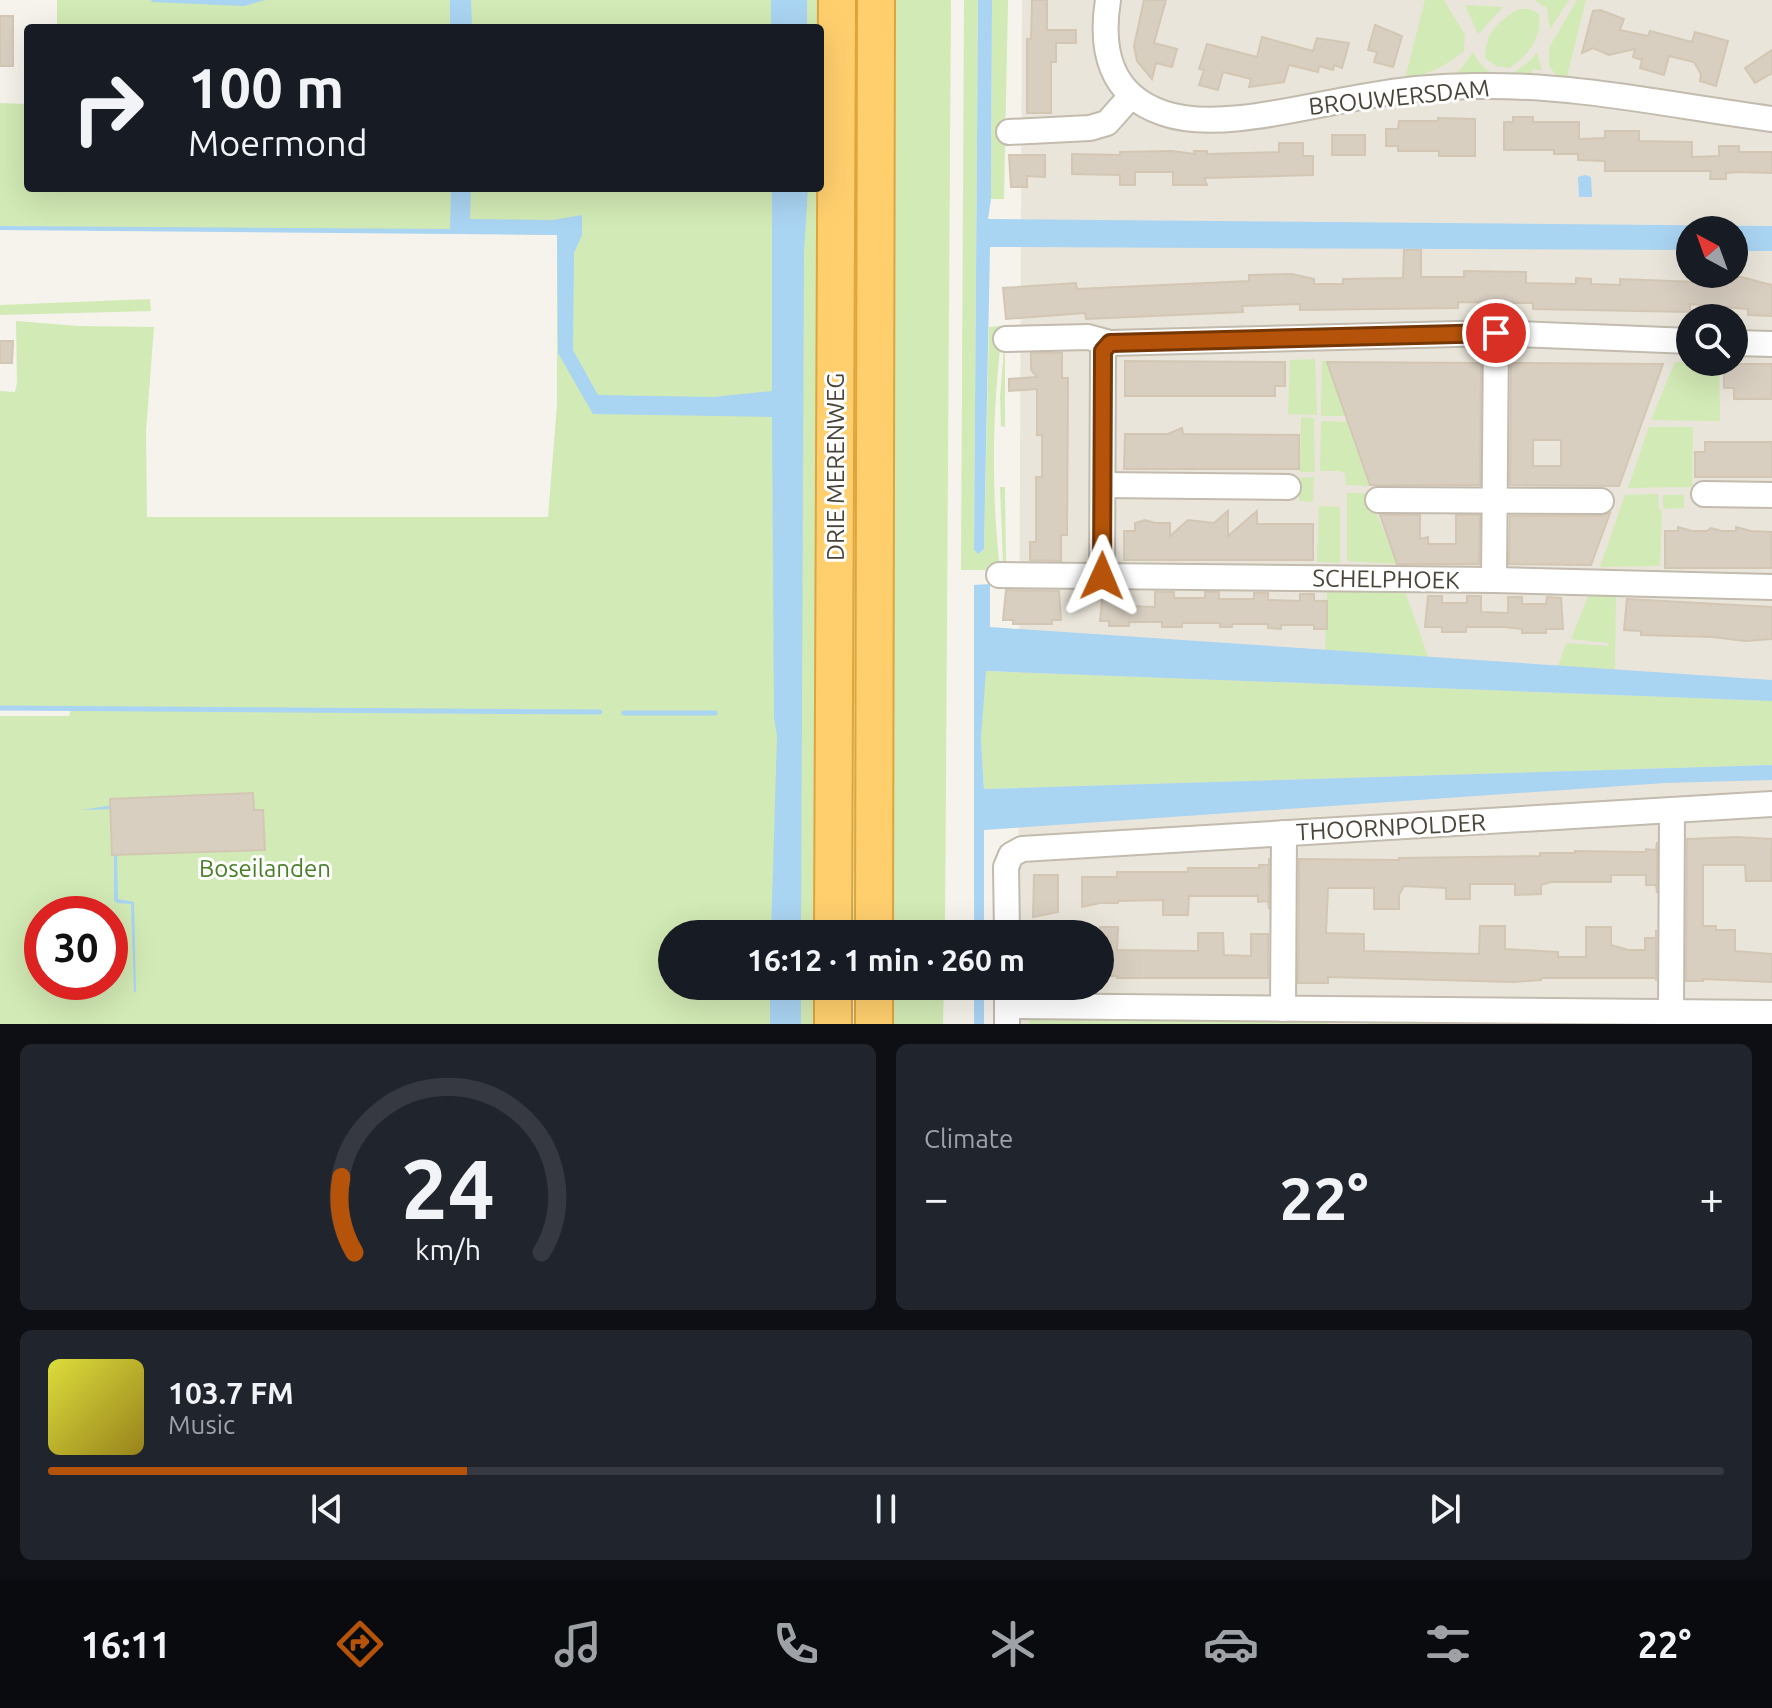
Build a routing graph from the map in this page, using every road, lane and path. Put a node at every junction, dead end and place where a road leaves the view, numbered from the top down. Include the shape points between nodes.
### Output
1 (837, 0) edge
2 (876, 0) edge
3 (1108, 0) edge
4 (1131, 96) junction
5 (1770, 116) edge
6 (1009, 132) dead end
7 (1496, 333) junction
8 (1006, 339) dead end
9 (1676, 340) edge
10 (1748, 343) edge
11 (1772, 344) edge
12 (1106, 347) junction
13 (1103, 485) junction
14 (1288, 487) dead end
15 (1704, 494) dead end
16 (1772, 495) edge
17 (1378, 500) dead end
18 (1601, 501) dead end
19 (1495, 502) junction
20 (999, 575) dead end
21 (1102, 576) junction
22 (1494, 580) junction
23 (1772, 587) edge
24 (1772, 804) edge
25 (1672, 810) junction
26 (1284, 833) junction
27 (833, 920) edge
28 (874, 920) edge
29 (1007, 920) edge
30 (833, 1000) edge
31 (874, 1000) edge
32 (1007, 1005) edge
33 (1283, 1009) junction
34 (1671, 1012) junction
35 (1772, 1013) edge
36 (1347, 1017) edge
37 (1610, 1018) edge
38 (833, 1024) edge
39 (874, 1024) edge

1 - 27 highway, DRIE MERENWEG
2 - 28 highway, DRIE MERENWEG
3 - 4 street, BROUWERSDAM via 1105,42 1111,70
4 - 5 street, BROUWERSDAM via 1166,115 1208,120 1421,89 1522,86
4 - 6 street via 1098,126
7 - 9 street
7 - 12 street
7 - 19 street
8 - 12 street via 1088,337
10 - 11 street
12 - 13 street
13 - 14 street
13 - 21 street
15 - 16 street
17 - 19 street
18 - 19 street
19 - 22 street
20 - 21 street, SCHELPHOEK
21 - 22 street, SCHELPHOEK
22 - 23 street, SCHELPHOEK
24 - 25 street, THOORNPOLDER
25 - 26 street, THOORNPOLDER
25 - 34 street
26 - 29 street, THOORNPOLDER via 1022,849 1011,855 1006,867
26 - 33 street
30 - 38 highway
31 - 39 highway
32 - 33 street
33 - 36 street
34 - 35 street
34 - 37 street
36 - 37 street

